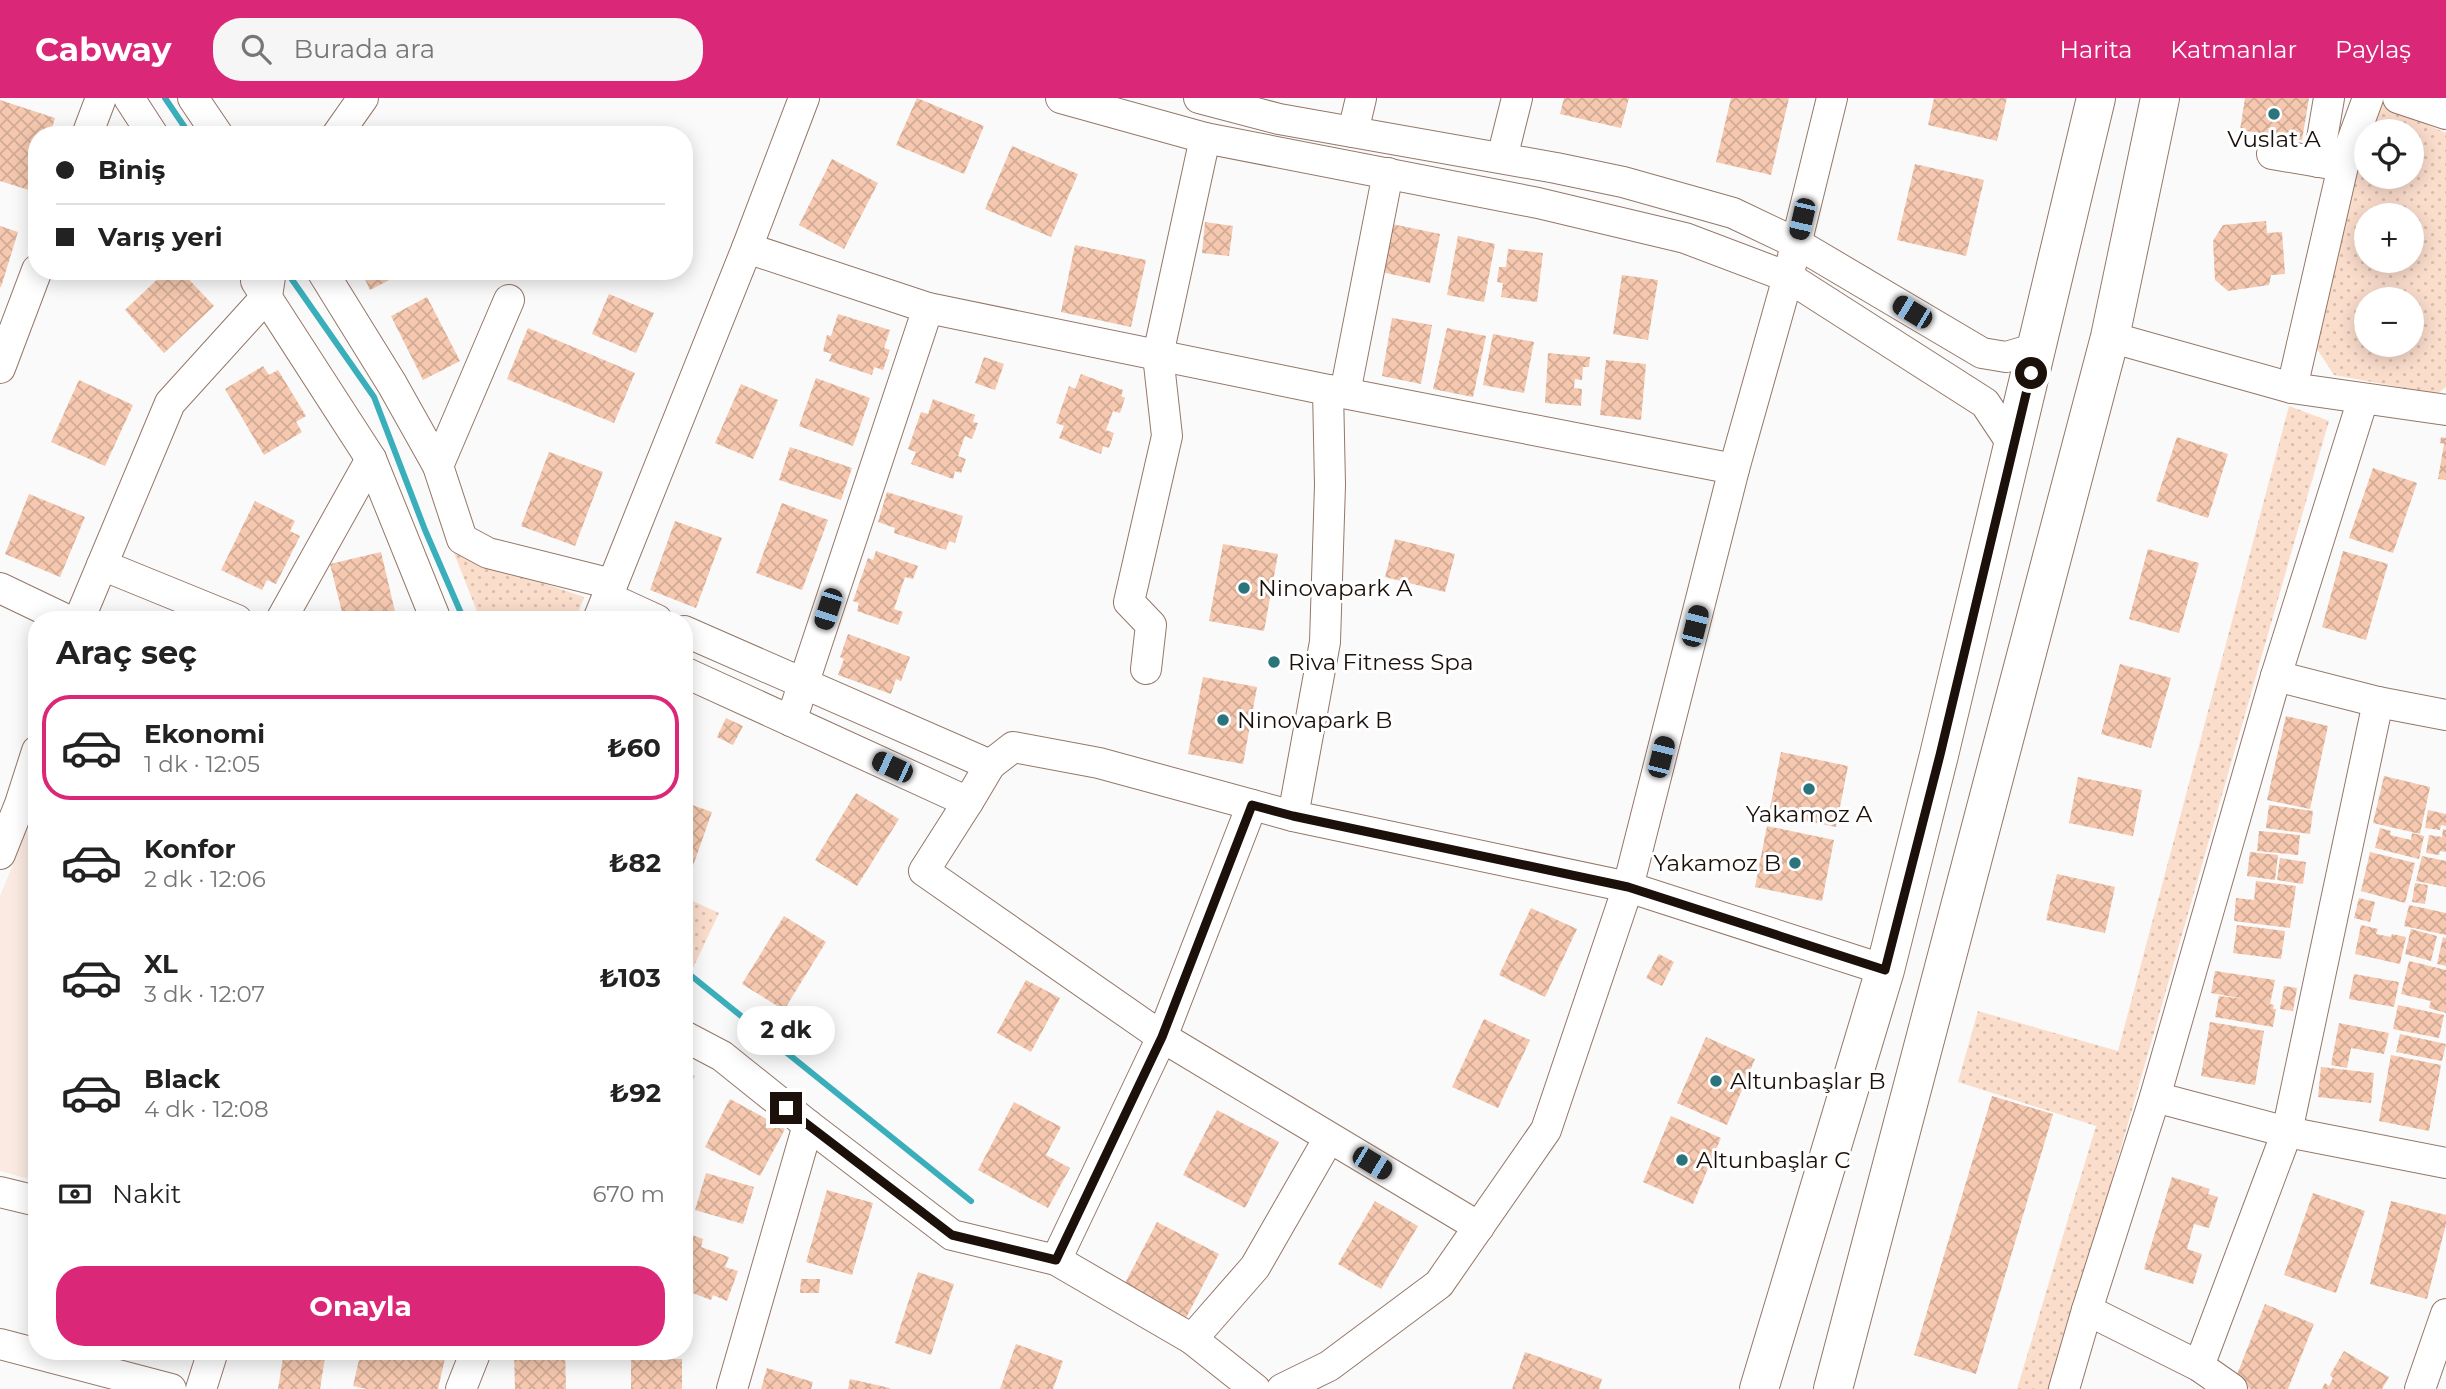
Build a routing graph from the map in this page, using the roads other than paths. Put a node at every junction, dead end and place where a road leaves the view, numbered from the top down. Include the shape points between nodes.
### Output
1 (101, 98) edge
2 (129, 98) edge
3 (193, 98) edge
4 (363, 98) edge
5 (1062, 98) edge
6 (1199, 98) edge
7 (1361, 98) edge
8 (1517, 98) edge
9 (1832, 98) edge
10 (2096, 98) edge
11 (2160, 98) edge
12 (2329, 98) edge
13 (2368, 98) edge
14 (2398, 98) edge
15 (804, 102) edge
16 (1282, 108) edge
17 (2446, 114) edge
18 (90, 126) edge
19 (147, 126) edge
20 (212, 126) edge
21 (343, 126) edge
22 (1353, 132) junction
23 (1205, 138) junction
24 (2272, 154) dead end
25 (1503, 158) junction
26 (2330, 164) junction
27 (1388, 173) junction
28 (1796, 243) junction
29 (747, 248) junction
30 (1788, 277) junction
31 (36, 280) edge
32 (262, 280) edge
33 (265, 280) edge
34 (328, 280) edge
35 (509, 300) dead end
36 (928, 308) junction
37 (2110, 337) junction
38 (2037, 348) junction
39 (1158, 355) junction
40 (0, 368) edge
41 (2292, 388) junction
42 (1337, 392) junction
43 (2363, 399) junction
44 (2446, 410) edge
45 (2013, 445) junction
46 (371, 459) junction
47 (438, 466) junction
48 (1734, 469) junction
49 (102, 565) junction
50 (0, 588) edge
51 (606, 600) edge
52 (48, 611) edge
53 (83, 611) edge
54 (215, 611) edge
55 (286, 611) edge
56 (432, 611) edge
57 (634, 611) edge
58 (693, 635) edge
59 (1146, 669) dead end
60 (693, 676) edge
61 (2276, 676) junction
62 (803, 684) junction
63 (2378, 702) junction
64 (2446, 715) edge
65 (791, 721) junction
66 (990, 765) junction
67 (968, 802) junction
68 (1252, 805) junction
69 (28, 806) edge
70 (1293, 816) junction
71 (0, 854) edge
72 (1628, 887) junction
73 (1885, 970) junction
74 (1162, 1037) junction
75 (693, 1041) edge
76 (2155, 1097) junction
77 (808, 1125) junction
78 (2287, 1132) junction
79 (1329, 1138) junction
80 (2446, 1163) edge
81 (0, 1192) edge
82 (28, 1199) edge
83 (1479, 1227) junction
84 (1056, 1260) junction
85 (2087, 1310) junction
86 (2446, 1314) edge
87 (1192, 1339) junction
88 (0, 1344) edge
89 (28, 1351) edge
90 (61, 1360) edge
91 (210, 1360) edge
92 (472, 1360) edge
93 (2199, 1366) junction
94 (1758, 1386) edge
95 (171, 1389) edge
96 (201, 1389) edge
97 (461, 1389) edge
98 (732, 1389) edge
99 (1255, 1389) edge
100 (1282, 1389) edge
101 (1833, 1389) edge
102 (2064, 1389) edge
103 (2232, 1389) edge
104 (2420, 1389) edge

1 - 18 street
2 - 19 street
3 - 20 street
4 - 21 street
5 - 23 street
6 - 16 street
7 - 22 street
8 - 25 street
9 - 28 street
10 - 38 main road
11 - 37 main road
12 - 26 street
13 - 26 street
14 - 17 street
15 - 29 street
16 - 22 street
22 - 25 street
23 - 27 street
23 - 39 street
24 - 26 street
25 - 28 street via 1623,182 1733,213
26 - 41 street
27 - 30 street via 1685,238
27 - 42 street
28 - 30 street
28 - 38 street via 1982,353 2006,357
29 - 36 street
29 - 51 street
30 - 45 street via 1985,403
30 - 48 street
31 - 40 street
32 - 49 street via 170,403
33 - 46 street
34 - 47 street
35 - 47 street
36 - 39 street
36 - 62 street
37 - 41 street
37 - 101 main road
38 - 45 main road
39 - 42 street
39 - 59 street via 1167,436 1129,602 1151,625
41 - 43 street
42 - 48 street
42 - 70 street via 1325,642
43 - 44 street
43 - 61 street
45 - 73 main road
46 - 55 street
46 - 56 street
47 - 51 street via 462,539 488,554
48 - 72 street
49 - 53 street
49 - 54 street
50 - 52 street
51 - 57 street
58 - 62 street
60 - 65 street
61 - 63 street
61 - 76 street
62 - 65 street
62 - 66 street
63 - 64 street
63 - 78 street
65 - 67 street
66 - 67 street
66 - 68 street via 1013,747 1099,763
67 - 74 street via 924,871
68 - 70 street
68 - 74 street
69 - 71 street
70 - 72 street
72 - 73 street
72 - 83 street via 1546,1130
73 - 94 main road
74 - 79 street
74 - 84 street
75 - 77 street via 722,1056
76 - 78 street
76 - 85 street
77 - 84 street via 952,1235
77 - 98 street
78 - 80 street
78 - 93 street
79 - 83 street
79 - 87 street via 1255,1267
81 - 82 street
83 - 100 street via 1439,1284 1329,1366
84 - 87 street
85 - 93 street
85 - 102 street
86 - 104 street
87 - 99 street
88 - 89 street
90 - 95 street
91 - 96 street
92 - 97 street
93 - 103 street

